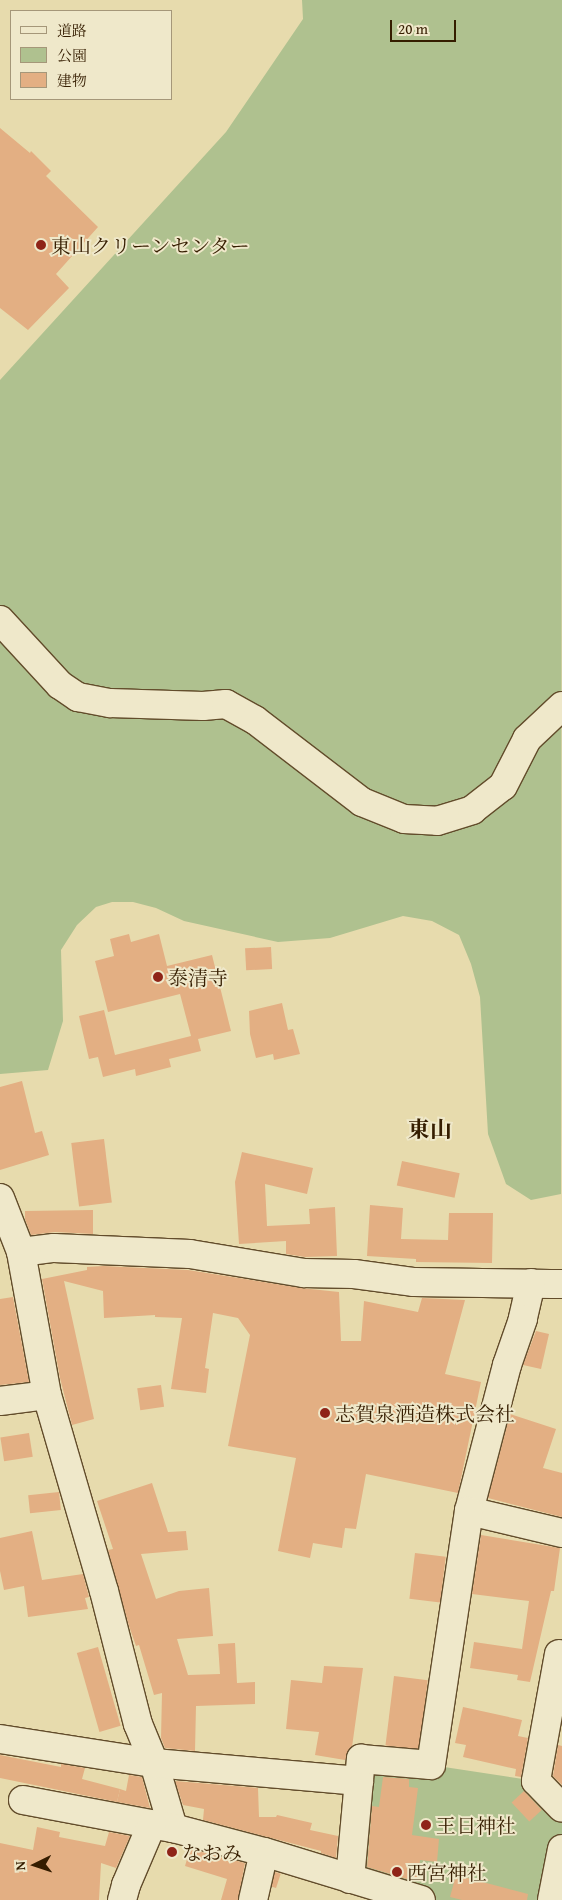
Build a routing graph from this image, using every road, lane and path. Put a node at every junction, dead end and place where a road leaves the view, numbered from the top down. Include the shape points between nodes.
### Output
1 (0, 620) edge
2 (562, 706) edge
3 (0, 1198) edge
4 (21, 1252) junction
5 (531, 1283) junction
6 (562, 1284) edge
7 (47, 1395) junction
8 (0, 1401) edge
9 (468, 1510) junction
10 (562, 1532) edge
11 (561, 1648) edge
12 (0, 1739) edge
13 (154, 1763) junction
14 (359, 1781) junction
15 (23, 1800) dead end
16 (562, 1808) edge
17 (163, 1826) junction
18 (562, 1849) edge
19 (264, 1852) junction
20 (350, 1879) junction
21 (122, 1900) edge
22 (253, 1900) edge
23 (421, 1900) edge
24 (552, 1900) edge

1 - 2 street via 60,685 78,697 110,703 226,704 255,720 362,802 404,819 437,821 472,810 503,786 527,739
3 - 4 street
4 - 5 street via 54,1248 190,1254 304,1273 354,1274 414,1282
4 - 7 street
5 - 6 street
5 - 9 street
7 - 8 street
7 - 13 street via 104,1591 138,1724
9 - 10 street
9 - 14 street via 431,1765 360,1759
11 - 16 street via 536,1781
12 - 13 street
13 - 14 street
13 - 17 street
14 - 20 street
15 - 17 street
17 - 19 street
17 - 21 street via 126,1885
18 - 24 street
19 - 20 street
19 - 22 street
20 - 23 street

